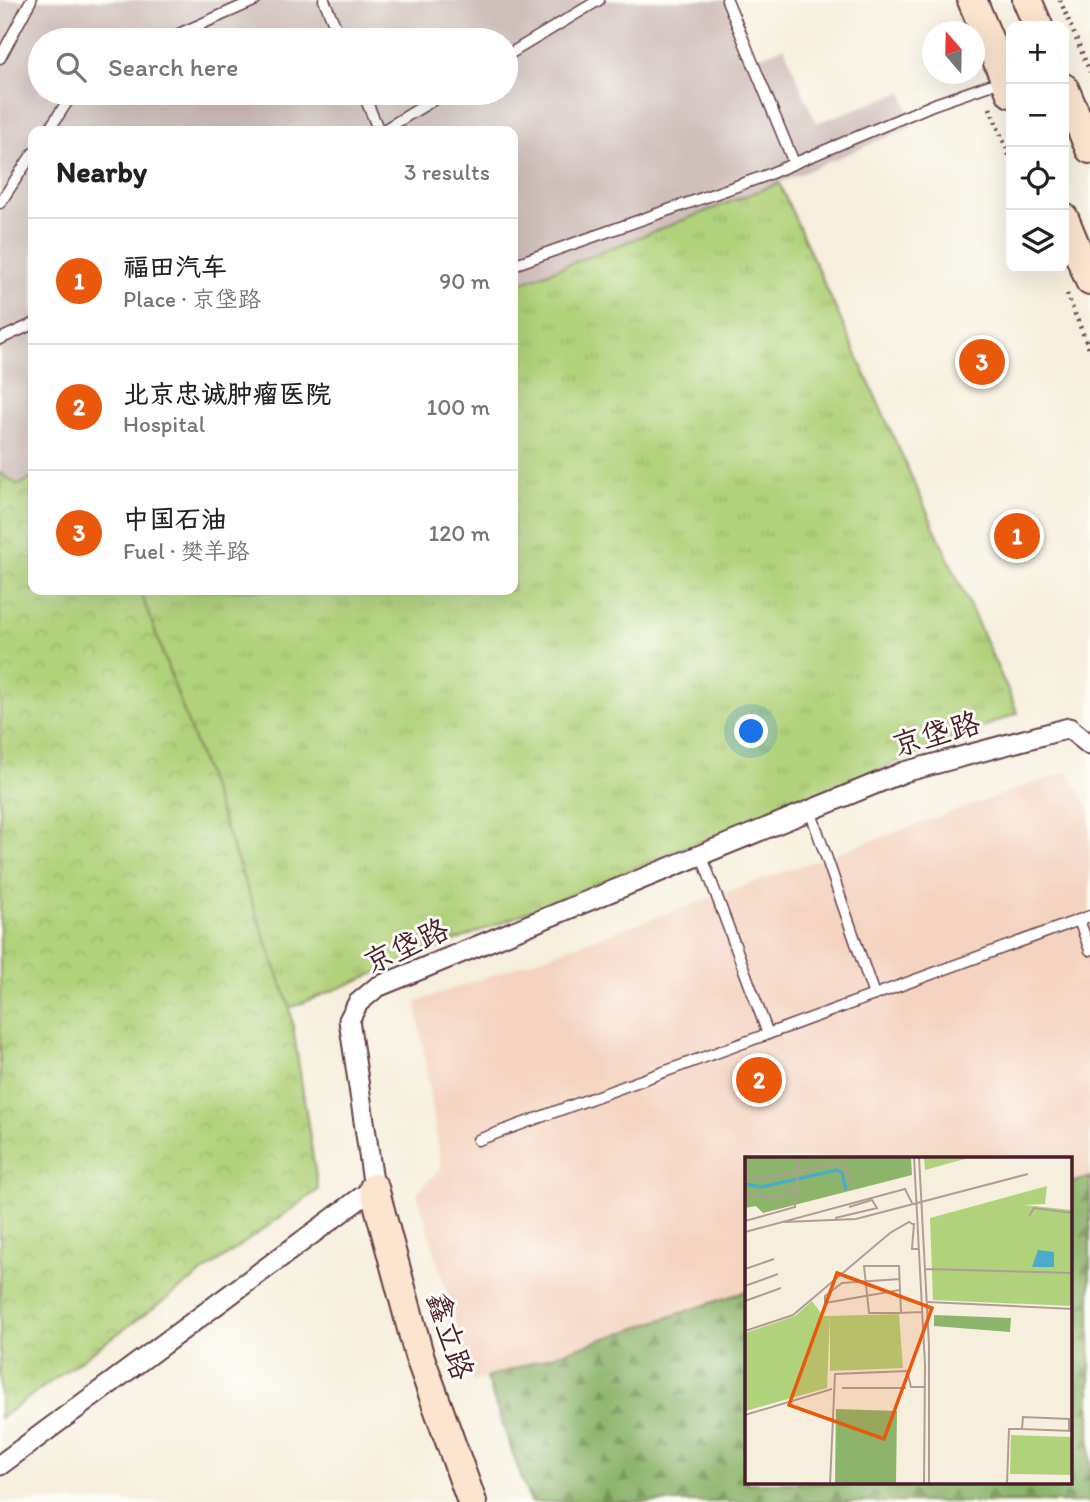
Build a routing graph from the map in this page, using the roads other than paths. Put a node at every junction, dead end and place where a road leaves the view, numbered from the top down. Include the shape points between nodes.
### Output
1 (31, 0) edge
2 (256, 0) edge
3 (324, 0) edge
4 (599, 0) edge
5 (727, 0) edge
6 (972, 0) edge
7 (1027, 0) edge
8 (1036, 21) edge
9 (192, 28) edge
10 (336, 28) edge
11 (518, 49) edge
12 (0, 58) edge
13 (1002, 85) edge
14 (1069, 100) edge
15 (65, 105) edge
16 (368, 105) edge
17 (424, 105) edge
18 (51, 126) edge
19 (378, 126) edge
20 (389, 126) edge
21 (1090, 149) edge
22 (28, 161) edge
23 (794, 163) junction
24 (0, 203) edge
25 (1069, 242) edge
26 (518, 263) edge
27 (1078, 286) edge
28 (28, 326) edge
29 (0, 339) edge
30 (1090, 745) edge
31 (810, 810) junction
32 (701, 854) junction
33 (1090, 916) edge
34 (1079, 920) junction
35 (1090, 950) edge
36 (874, 995) junction
37 (768, 1034) junction
38 (478, 1140) dead end
39 (374, 1188) junction
40 (0, 1465) edge
41 (472, 1502) edge

1 - 12 lane
2 - 9 lane
3 - 10 lane
4 - 11 lane
5 - 23 lane
6 - 13 street
7 - 8 street
13 - 23 lane via 935,104
14 - 21 street
15 - 18 lane
16 - 19 lane
17 - 20 lane
22 - 24 lane
23 - 26 lane
25 - 27 street
28 - 29 lane
30 - 31 street, 京垡路 via 1069,728 904,772
31 - 32 street, 京垡路
31 - 36 lane
32 - 37 lane
32 - 39 street, 京垡路 via 377,987 358,1003 349,1020
33 - 34 lane
34 - 35 lane
34 - 36 lane
36 - 37 lane
37 - 38 lane
39 - 40 street
39 - 41 street, 鑫立路 via 419,1355

